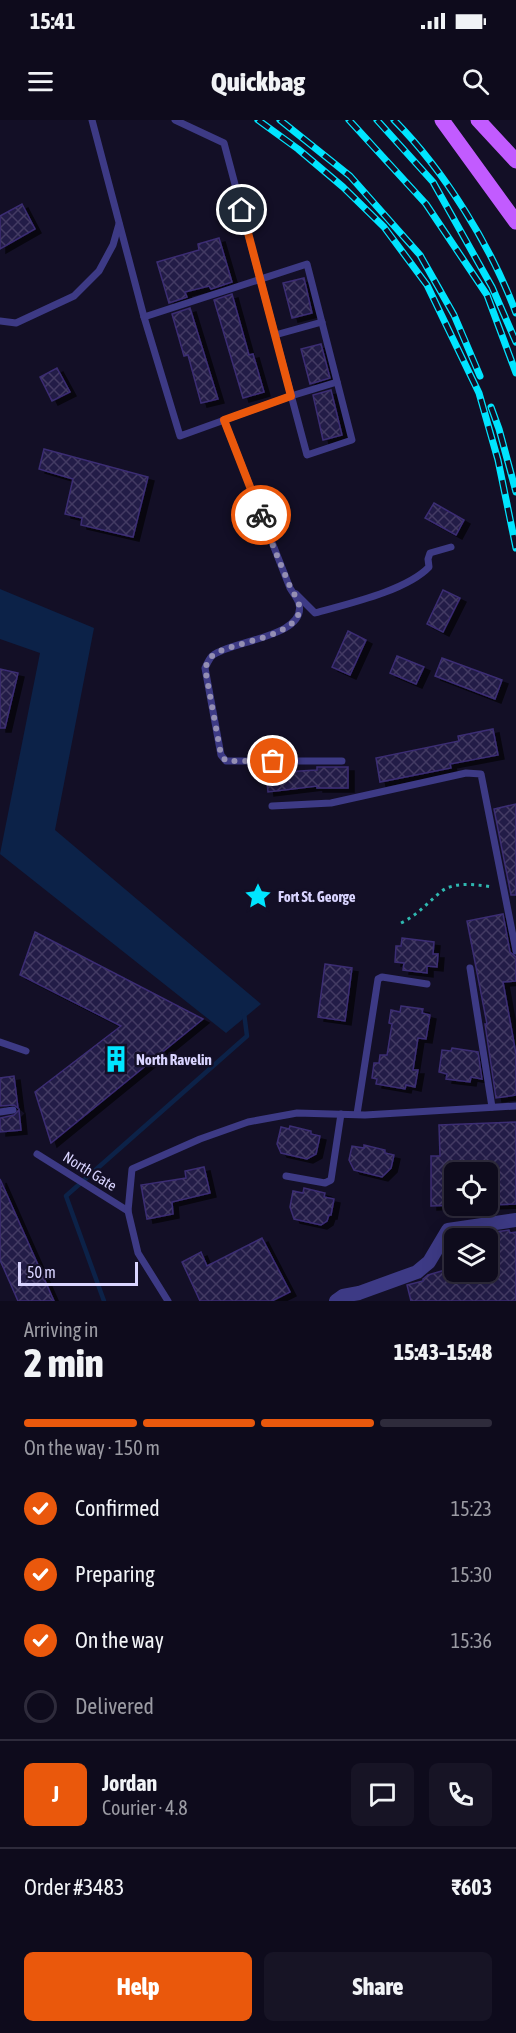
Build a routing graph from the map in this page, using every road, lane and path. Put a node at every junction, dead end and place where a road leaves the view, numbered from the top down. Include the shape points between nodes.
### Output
1 (92, 120) edge
2 (174, 120) edge
3 (442, 120) edge
4 (478, 120) edge
5 (516, 162) edge
6 (516, 222) edge
7 (119, 224) junction
8 (259, 278) junction
9 (144, 317) junction
10 (0, 321) edge
11 (322, 322) junction
12 (275, 335) junction
13 (337, 382) junction
14 (291, 396) junction
15 (224, 420) junction
16 (451, 547) dead end
17 (290, 588) junction
18 (342, 761) dead end
19 (272, 806) dead end
20 (504, 889) junction
21 (401, 923) dead end
22 (516, 951) edge
23 (470, 968) dead end
24 (427, 984) dead end
25 (0, 1042) edge
26 (26, 1051) dead end
27 (516, 1106) edge
28 (492, 1107) junction
29 (13, 1110) dead end
30 (0, 1112) edge
31 (341, 1114) junction
32 (357, 1114) junction
33 (37, 1154) dead end
34 (286, 1176) dead end
35 (128, 1211) junction
36 (516, 1220) edge
37 (168, 1301) edge
38 (336, 1301) edge

1 - 7 lane
2 - 8 lane via 224,143
3 - 6 main road
4 - 5 main road
7 - 9 lane
7 - 10 lane via 99,271 74,296 16,323
8 - 9 lane
8 - 11 lane via 308,264
8 - 12 lane
9 - 15 lane via 180,436
11 - 12 lane
11 - 13 lane
12 - 14 lane
13 - 14 lane
13 - 14 lane via 352,440 307,455
14 - 15 lane
15 - 17 lane
16 - 17 lane via 430,553 429,567 399,586 315,613
17 - 18 lane via 299,605 292,624 277,633 220,651 210,657 205,668 221,755 226,761
19 - 20 lane via 331,803 466,773 481,774
20 - 21 path via 478,885 444,889 415,916
20 - 22 lane
23 - 28 lane
24 - 32 lane via 378,978
25 - 26 lane
27 - 28 lane
28 - 32 lane
29 - 30 lane
31 - 32 lane
31 - 34 lane via 331,1180 325,1184
31 - 35 lane via 297,1113 248,1122 166,1153 132,1169
33 - 35 lane, North Gate
35 - 37 lane via 138,1253
36 - 38 street via 448,1230 429,1262 417,1272

